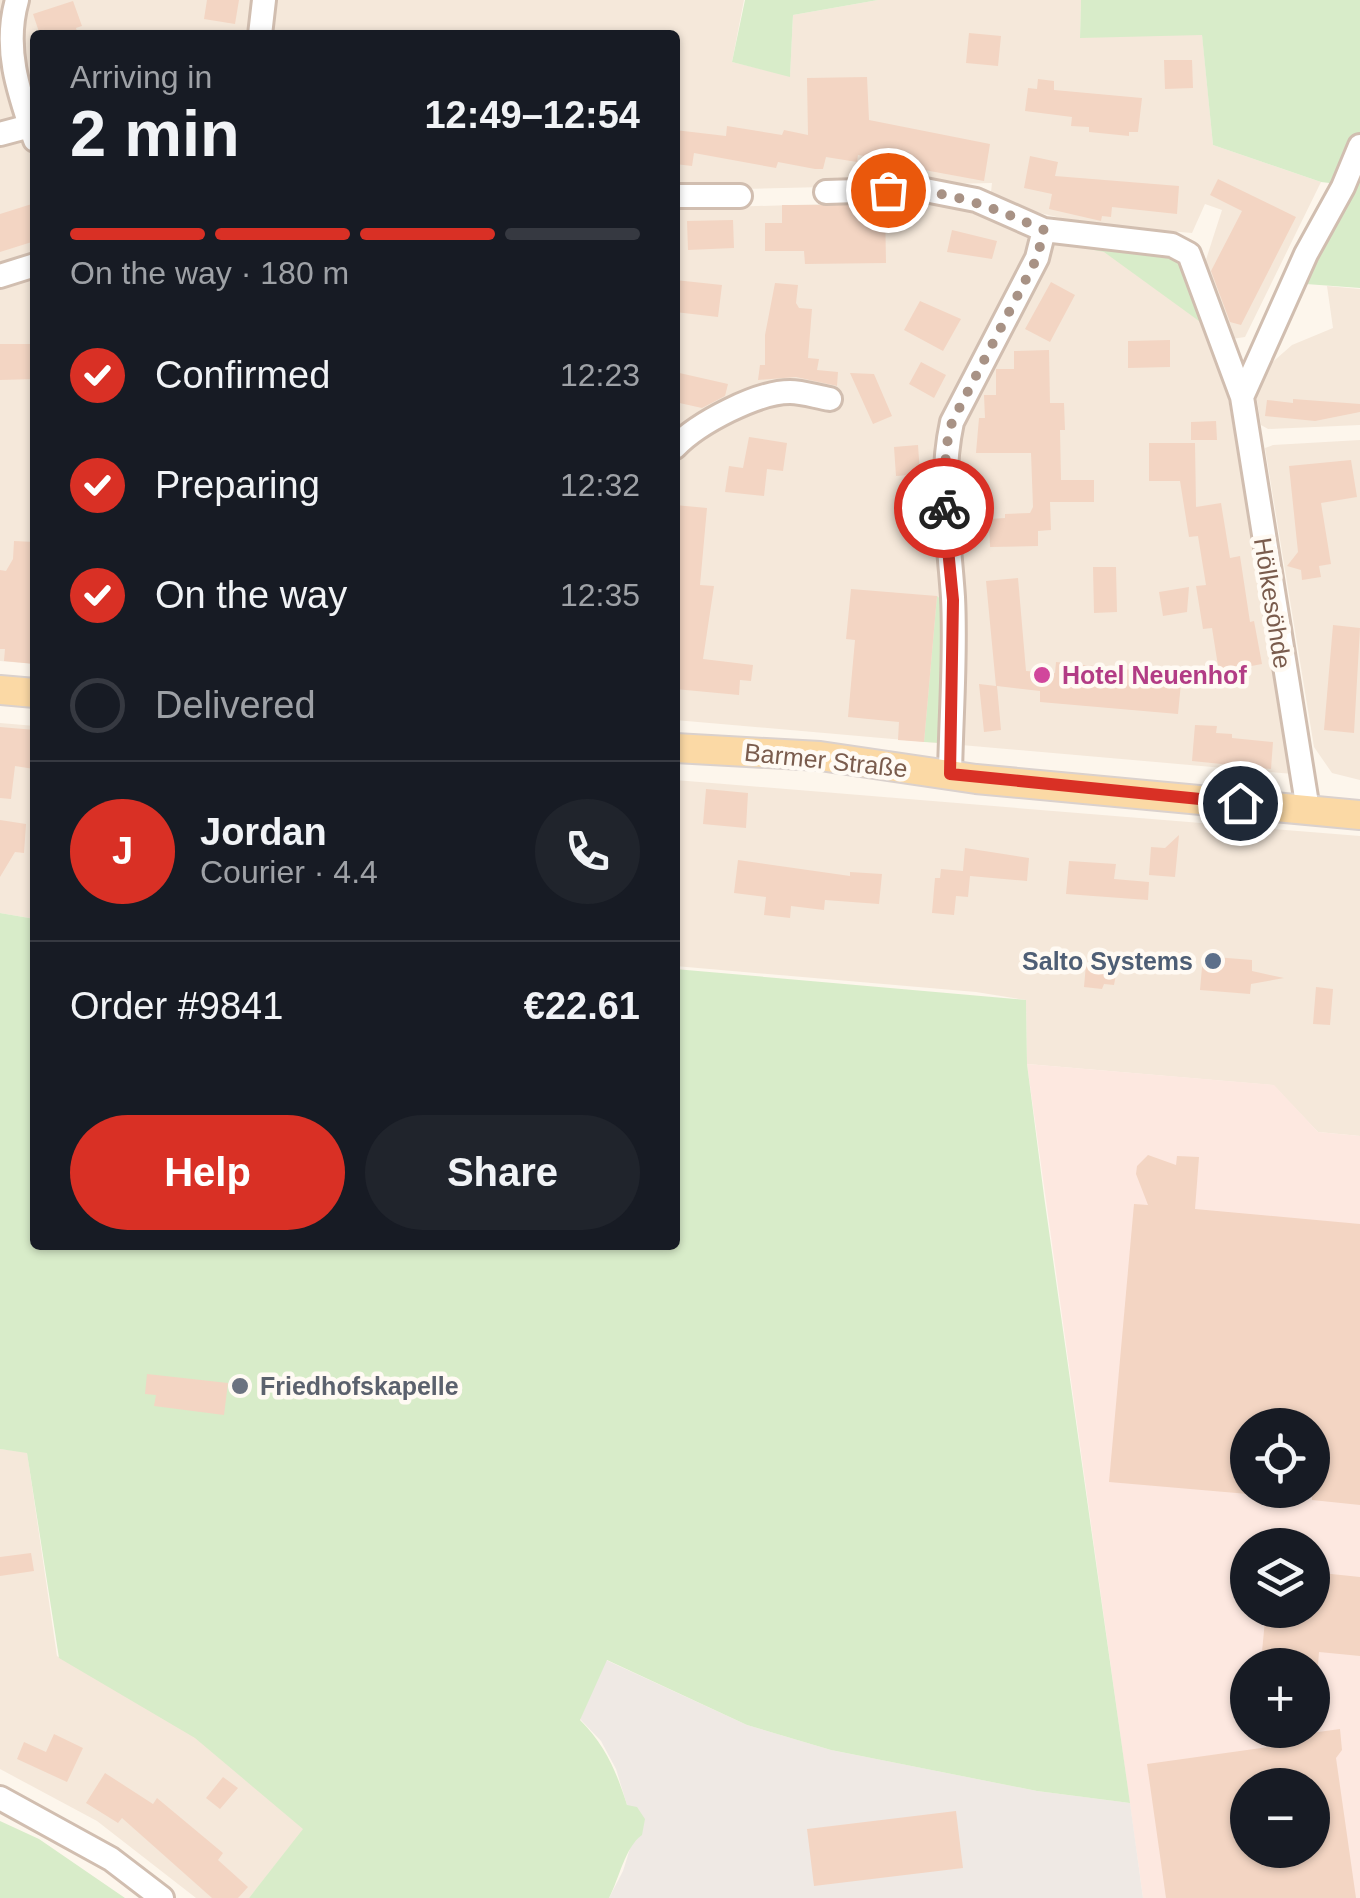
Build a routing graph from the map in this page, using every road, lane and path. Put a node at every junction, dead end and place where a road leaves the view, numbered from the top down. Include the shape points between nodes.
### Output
1 (15, 0) edge
2 (264, 0) edge
3 (0, 4) edge
4 (261, 30) edge
5 (30, 122) edge
6 (30, 133) edge
7 (0, 134) edge
8 (1360, 146) edge
9 (826, 192) dead end
10 (680, 196) edge
11 (740, 196) dead end
12 (1044, 230) junction
13 (30, 267) edge
14 (0, 276) edge
15 (1242, 397) junction
16 (830, 399) dead end
17 (680, 442) edge
18 (0, 690) edge
19 (30, 693) edge
20 (680, 748) edge
21 (963, 776) junction
22 (1308, 810) junction
23 (1360, 814) edge
24 (0, 1798) edge
25 (162, 1898) edge

1 - 3 street
1 - 5 street via 10,52
2 - 4 street
6 - 7 street
8 - 15 street
9 - 12 street, Hölkesöhde via 920,189 976,200
10 - 11 street
12 - 15 street, Hölkesöhde via 1172,245 1189,254
12 - 21 street via 1037,258 952,422 946,448
13 - 14 street
15 - 22 street, Hölkesöhde
16 - 17 street via 768,395
18 - 19 main road
20 - 21 main road, Barmer Straße via 820,756
21 - 22 main road, Barmer Straße
22 - 23 main road, Barmer Straße
24 - 25 street via 111,1859

